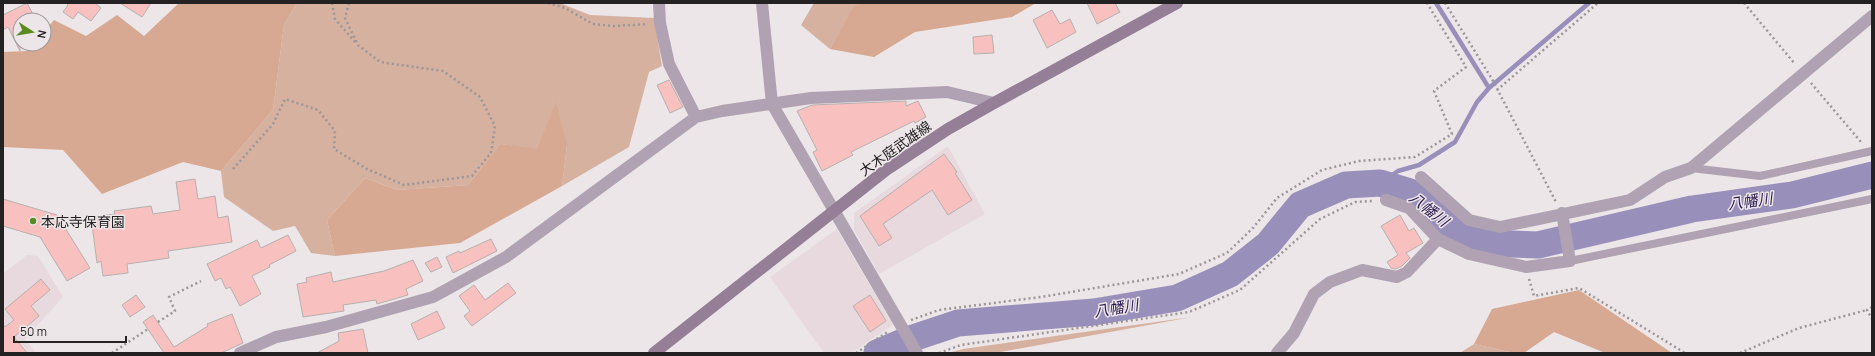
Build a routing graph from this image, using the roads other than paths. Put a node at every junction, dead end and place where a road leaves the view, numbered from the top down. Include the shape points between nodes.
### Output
1 (659, 3) edge
2 (762, 3) edge
3 (1177, 3) edge
4 (1872, 16) edge
5 (994, 103) junction
6 (772, 104) junction
7 (696, 117) junction
8 (1872, 151) edge
9 (1691, 168) junction
10 (1421, 177) dead end
11 (1872, 199) edge
12 (1386, 200) road end
13 (835, 211) junction
14 (1562, 213) junction
15 (1438, 239) junction
16 (1570, 261) junction
17 (240, 353) edge
18 (654, 353) edge
19 (917, 353) edge
20 (1277, 353) edge

1 - 7 street via 660,23 669,64
2 - 6 street
3 - 5 main road, 大木庭武雄線
4 - 9 street
5 - 6 street via 946,92 811,98
5 - 13 main road, 大木庭武雄線 via 948,129 886,170
6 - 7 street
6 - 13 street
7 - 17 street via 506,257 433,297 276,337
8 - 9 lane via 1760,176
9 - 14 street via 1666,177 1630,200
10 - 14 street via 1469,220 1500,227
11 - 16 lane
12 - 15 street via 1409,208
13 - 18 main road, 大木庭武雄線
13 - 19 street
14 - 16 street
15 - 16 street via 1469,254 1526,267
15 - 20 street via 1407,272 1397,277 1362,270 1330,282 1314,294 1294,333

